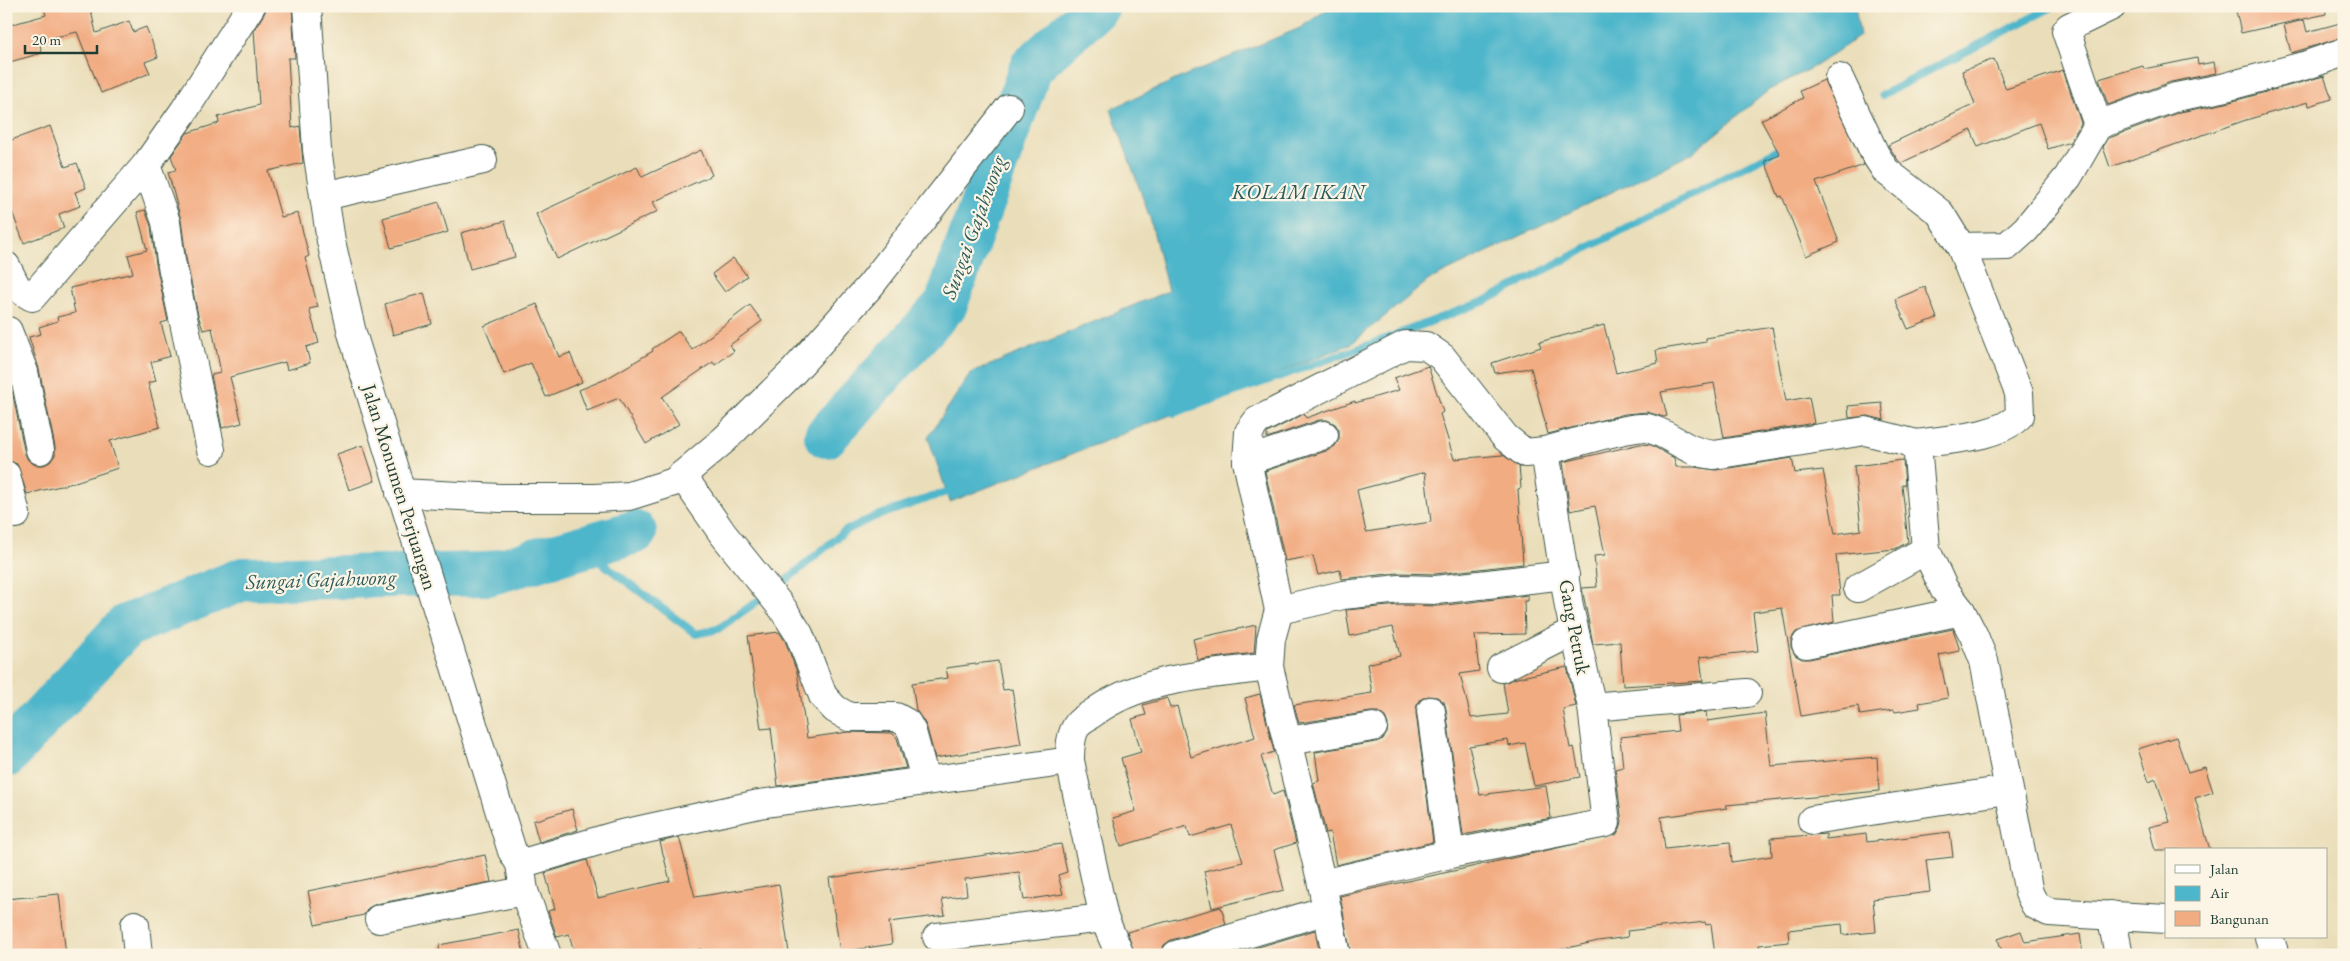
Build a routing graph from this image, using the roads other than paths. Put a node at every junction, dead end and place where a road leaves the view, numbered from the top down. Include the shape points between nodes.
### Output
1 (251, 6) edge
2 (307, 6) edge
3 (2112, 6) edge
4 (2344, 52) edge
5 (1839, 78) dead end
6 (1010, 108) dead end
7 (2098, 125) junction
8 (483, 160) dead end
9 (146, 164) junction
10 (324, 196) junction
11 (1961, 247) junction
12 (6, 266) edge
13 (32, 297) junction
14 (7, 332) edge
15 (1324, 435) dead end
16 (1917, 444) junction
17 (40, 450) dead end
18 (211, 450) dead end
19 (1545, 451) junction
20 (1247, 461) junction
21 (6, 475) edge
22 (682, 475) junction
23 (400, 493) junction
24 (16, 514) dead end
25 (1926, 550) junction
26 (1565, 576) junction
27 (1858, 588) dead end
28 (1279, 610) junction
29 (1961, 611) junction
30 (1574, 631) junction
31 (1806, 644) dead end
32 (1269, 667) junction
33 (1501, 668) dead end
34 (1747, 693) dead end
35 (1592, 707) junction
36 (1430, 711) dead end
37 (1373, 727) dead end
38 (1288, 742) junction
39 (1070, 761) junction
40 (925, 779) junction
41 (2007, 790) junction
42 (1812, 820) dead end
43 (1450, 854) junction
44 (520, 864) junction
45 (524, 891) junction
46 (1324, 897) junction
47 (2111, 915) junction
48 (1104, 918) junction
49 (379, 919) dead end
50 (2165, 919) edge
51 (135, 925) dead end
52 (937, 937) dead end
53 (2269, 938) edge
54 (138, 955) edge
55 (547, 955) edge
56 (1120, 955) edge
57 (1176, 955) edge
58 (1336, 955) edge
59 (2119, 955) edge
60 (2275, 955) edge

1 - 9 street
2 - 10 street, Jalan Monumen Perjuangan via 317,150
3 - 7 street via 2066,31
4 - 7 street via 2222,88 2176,97
5 - 11 street via 1886,171 1940,213
6 - 22 street via 870,286 793,372 725,439
7 - 11 street via 2068,177 2026,229 2007,246
8 - 10 street
9 - 13 street
9 - 18 street via 166,222 171,261
10 - 23 street, Jalan Monumen Perjuangan via 352,333
11 - 16 street via 2019,393 2020,415 2006,427 1991,432
12 - 13 street via 18,288
13 - 14 street
14 - 17 street via 24,372
15 - 20 street
16 - 19 street via 1865,431 1714,455 1698,453 1646,428
16 - 25 street
19 - 20 street via 1525,453 1498,430 1442,357 1426,346 1405,346 1257,421 1248,432
19 - 26 street, Gang Petruk
20 - 28 street
21 - 24 street
22 - 23 street via 674,482 629,496 604,498
22 - 40 street via 799,634 823,696 849,716 896,717 907,723
23 - 44 street, Jalan Monumen Perjuangan via 512,850
25 - 27 street
25 - 29 street via 1944,589
26 - 28 street via 1436,590 1400,589 1343,595
26 - 30 street, Gang Petruk
28 - 32 street via 1271,639
29 - 31 street
29 - 41 street via 1984,661
30 - 33 street
30 - 35 street, Gang Petruk
32 - 38 street
32 - 39 street via 1141,688 1107,703 1078,724 1070,744
34 - 35 street
35 - 43 street, Gang Petruk via 1606,824
36 - 43 street
37 - 38 street
38 - 46 street
39 - 40 street
39 - 48 street
40 - 44 street via 758,804 618,835
41 - 42 street
41 - 47 street via 2024,874 2035,905 2050,912
43 - 46 street, Gang Petruk
44 - 45 street, Jalan Monumen Perjuangan
45 - 49 street
45 - 55 street, Jalan Monumen Perjuangan
46 - 57 street, Gang Petruk
46 - 58 street
47 - 50 street
47 - 59 street
48 - 52 street
48 - 56 street
51 - 54 street
53 - 60 street

